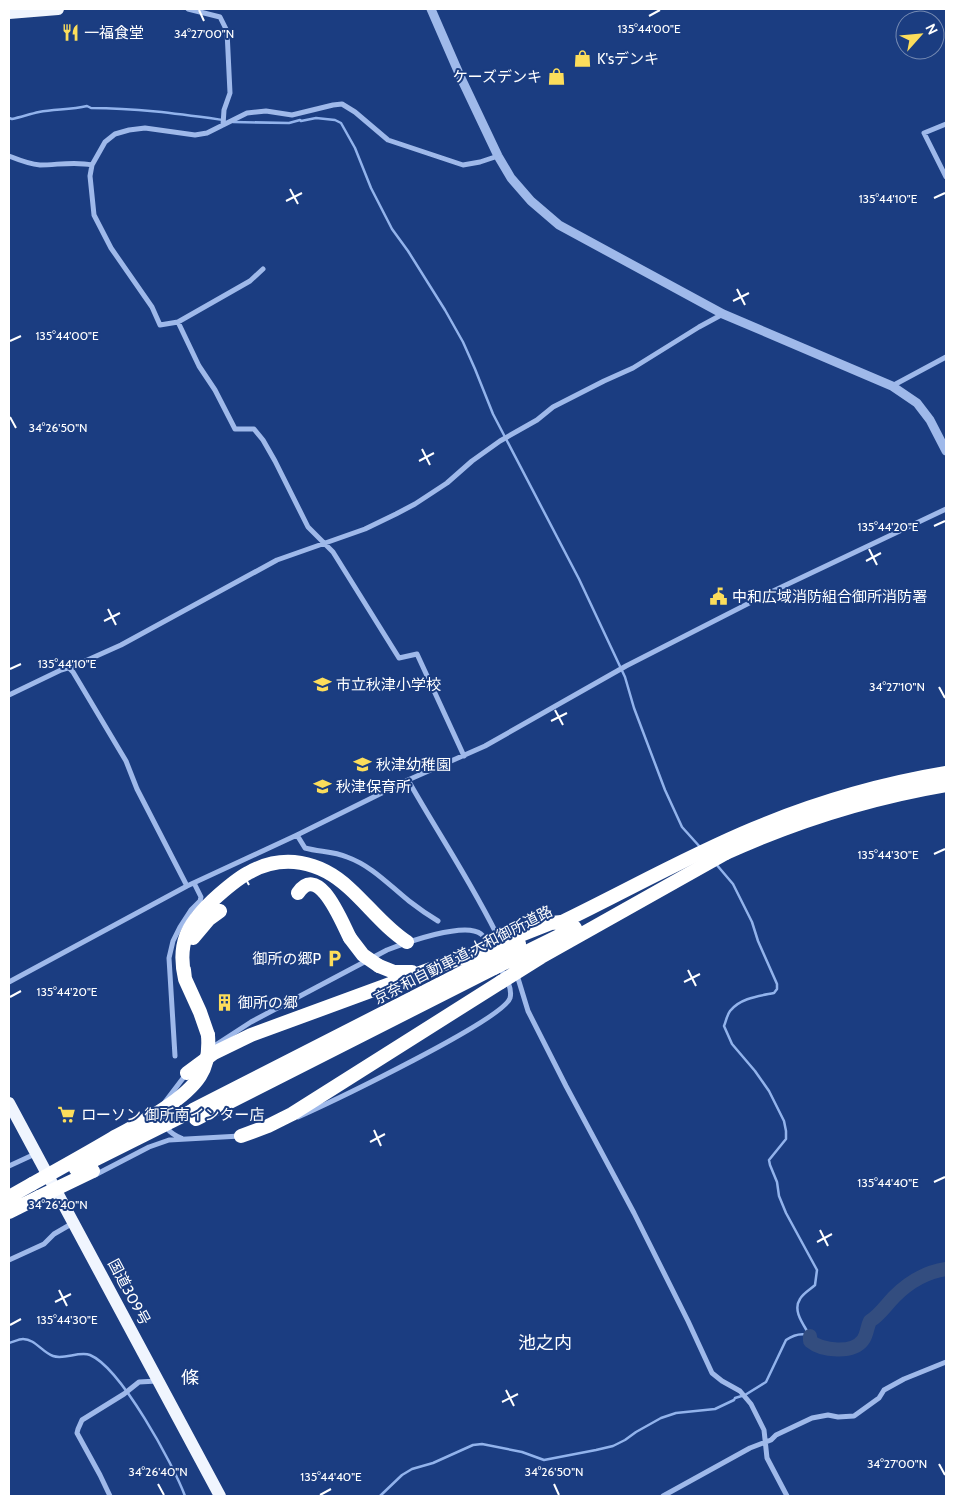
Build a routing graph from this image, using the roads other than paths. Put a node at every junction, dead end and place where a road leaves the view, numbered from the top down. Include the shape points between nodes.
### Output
1 (58, 9) edge
2 (188, 9) edge
3 (432, 9) edge
4 (9, 13) edge
5 (224, 124) junction
6 (946, 124) edge
7 (9, 156) edge
8 (498, 156) junction
9 (92, 165) junction
10 (946, 177) edge
11 (263, 269) dead end
12 (723, 314) junction
13 (178, 322) junction
14 (946, 357) edge
15 (892, 386) junction
16 (946, 451) edge
17 (946, 509) edge
18 (324, 544) junction
19 (68, 667) junction
20 (9, 695) edge
21 (464, 756) junction
22 (946, 773) edge
23 (408, 780) junction
24 (946, 785) edge
25 (297, 835) junction
26 (726, 853) junction
27 (194, 883) junction
28 (187, 886) junction
29 (349, 888) junction
30 (220, 911) dead end
31 (438, 921) dead end
32 (407, 942) junction
33 (489, 959) junction
34 (428, 970) junction
35 (185, 979) junction
36 (9, 982) edge
37 (175, 1056) dead end
38 (187, 1073) junction
39 (9, 1103) edge
40 (163, 1105) junction
41 (241, 1136) junction
42 (182, 1138) junction
43 (36, 1153) junction
44 (9, 1166) edge
45 (49, 1178) junction
46 (35, 1190) junction
47 (57, 1194) junction
48 (9, 1197) edge
49 (9, 1203) edge
50 (9, 1212) edge
51 (73, 1223) junction
52 (9, 1260) edge
53 (946, 1362) edge
54 (158, 1381) junction
55 (766, 1442) junction
56 (110, 1496) edge
57 (220, 1496) edge
58 (663, 1496) edge
59 (787, 1496) edge

1 - 4 highway
2 - 5 street via 220,18 227,30 230,93 223,115
3 - 8 street
5 - 8 street via 246,112 292,115 342,104 388,140 463,165
5 - 9 street via 195,135 145,128 115,134 105,142
6 - 10 street via 924,132
7 - 9 street via 40,165
8 - 12 street via 511,178 531,201 559,225
9 - 13 street via 94,214 111,248 152,307 160,325
11 - 13 street via 250,281
12 - 15 street
12 - 18 street via 633,368 553,407 500,441 415,504 365,529
13 - 18 street via 235,429 254,430 263,440 308,527
14 - 15 street
15 - 16 street via 917,403
17 - 21 street via 769,593 626,666
18 - 19 street via 277,560 121,645
18 - 21 street via 399,658 418,654
19 - 20 street
19 - 28 street via 126,761 136,789
21 - 23 street
22 - 33 highway, 京奈和自動車道;大和御所道路, bridge via 880,786 792,813 713,847 562,922 551,923
23 - 25 street
23 - 55 street via 476,892 518,978 528,1011 634,1213 712,1373 740,1391 751,1404 764,1430
24 - 26 highway, 京奈和自動車道;大和御所道路 via 844,808 758,838
25 - 27 street
25 - 31 street via 306,848 346,856 370,868
26 - 33 highway, 京奈和自動車道;大和御所道路, bridge
26 - 41 highway, bridge via 541,957 292,1114
27 - 28 street
27 - 37 street via 200,901 180,927 169,958
28 - 36 street
29 - 32 highway
29 - 34 highway, bridge via 334,880 316,878 303,884 298,893 307,884 322,889 350,938 363,955 379,966 394,972
29 - 35 highway via 324,870 305,863 274,863 248,873 218,896 193,923 182,949
30 - 35 highway via 208,919 191,942 185,958
32 - 38 street via 243,1027 213,1047
32 - 41 street via 452,931 480,933 509,984 510,997 506,1004 462,1034 317,1109 270,1129
33 - 34 highway
33 - 46 highway, 京奈和自動車道;大和御所道路, bridge via 194,1115
34 - 38 highway via 236,1041
35 - 46 highway, bridge via 208,1035 208,1051 201,1075 188,1090 148,1118
38 - 40 street
39 - 43 highway, 国道309号
40 - 42 street via 162,1117 166,1128
40 - 45 street via 139,1130
41 - 42 street
42 - 47 street via 149,1147
43 - 44 street
43 - 45 highway, 国道309号
45 - 47 highway, 国道309号
46 - 48 highway
46 - 49 highway, 京奈和自動車道;大和御所道路
46 - 50 highway, 京奈和自動車道;大和御所道路
47 - 51 highway, 国道309号
51 - 52 street via 44,1244
51 - 54 highway, 国道309号
53 - 55 street via 884,1390 879,1398 854,1416 812,1418
54 - 56 street via 139,1382 82,1420 78,1429 77,1433
54 - 57 highway, 国道309号
55 - 58 street
55 - 59 street via 767,1458

